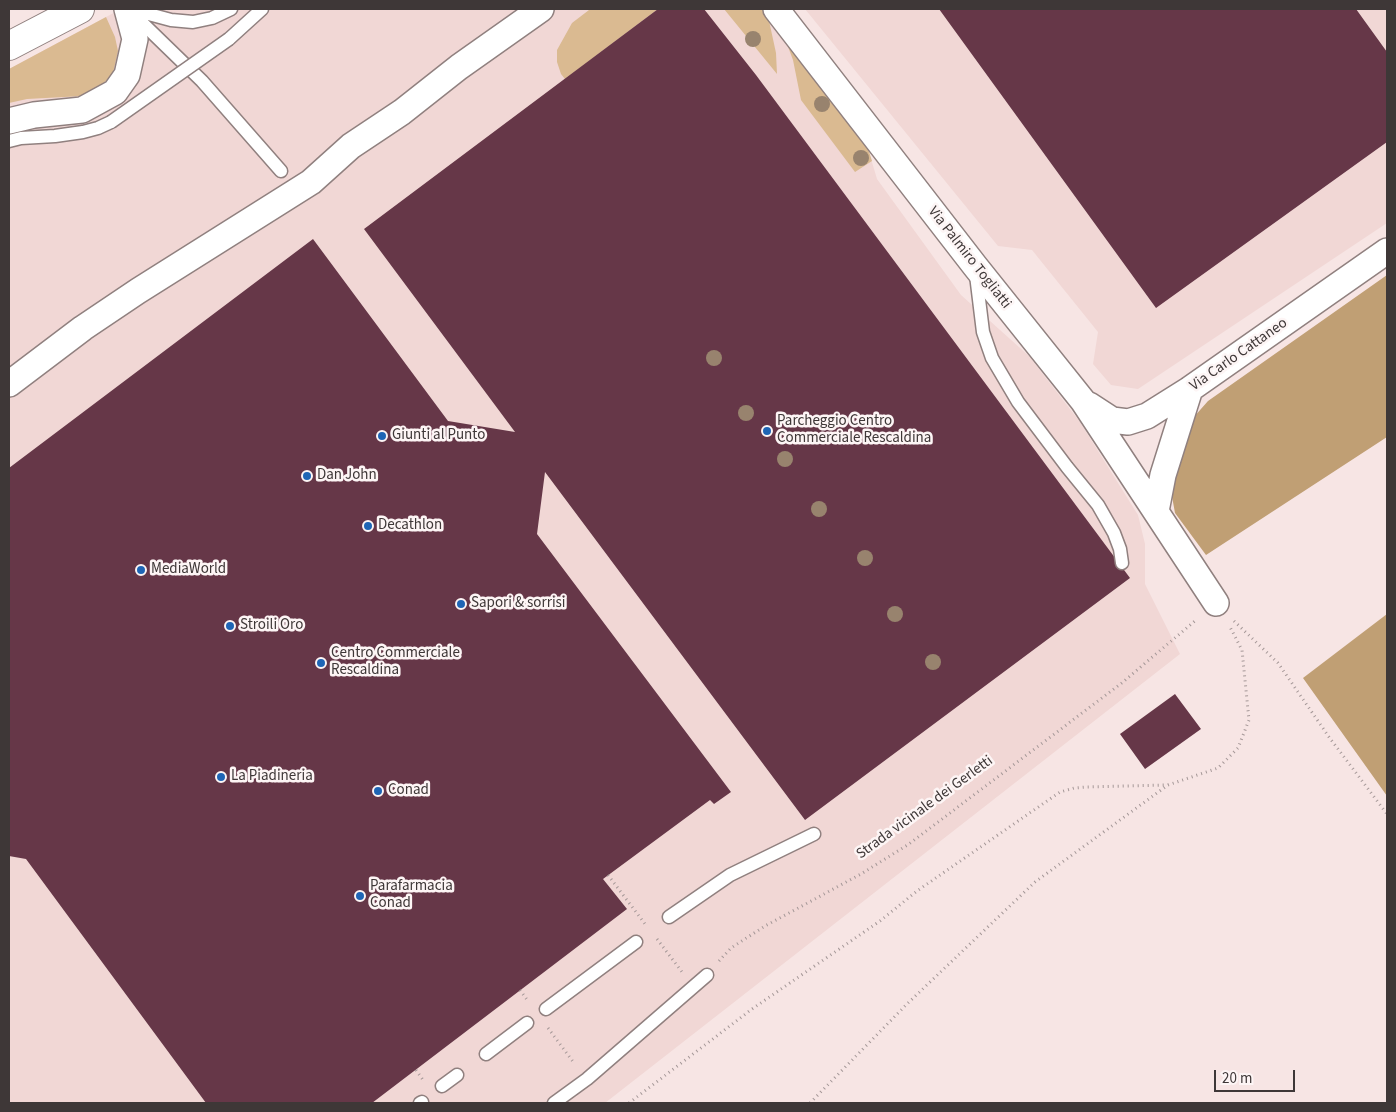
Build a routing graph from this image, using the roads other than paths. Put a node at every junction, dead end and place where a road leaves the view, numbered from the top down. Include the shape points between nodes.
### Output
1 (80, 9) edge
2 (128, 9) edge
3 (231, 9) edge
4 (262, 9) edge
5 (541, 9) edge
6 (776, 9) edge
7 (9, 46) edge
8 (9, 121) edge
9 (9, 141) edge
10 (281, 171) dead end
11 (1387, 251) edge
12 (975, 266) junction
13 (9, 384) edge
14 (1190, 389) junction
15 (1083, 401) junction
16 (1156, 511) junction
17 (1122, 563) dead end
18 (1216, 603) road end
19 (814, 834) dead end
20 (669, 917) dead end
21 (636, 942) dead end
22 (707, 975) road end
23 (546, 1009) dead end
24 (528, 1023) dead end
25 (486, 1054) dead end
26 (457, 1075) dead end
27 (442, 1086) dead end
28 (554, 1103) edge

1 - 7 street
2 - 3 lane via 193,22
2 - 8 street via 135,39 127,75 115,92 82,110
2 - 10 lane via 202,81
4 - 9 lane, bridge via 229,39 111,122 83,132
5 - 13 street via 351,146 311,182 130,296
6 - 12 street, Via Palmiro Togliatti
11 - 14 street, Via Carlo Cattaneo
12 - 15 street, Via Palmiro Togliatti
12 - 17 lane via 983,332 992,358 1018,402 1098,505 1114,533
14 - 15 street, Via Carlo Cattaneo via 1147,416 1128,422 1112,420
14 - 16 street via 1163,475
15 - 16 street, Via Palmiro Togliatti
16 - 18 street, Via Palmiro Togliatti
19 - 20 lane via 730,875
21 - 23 lane
22 - 28 lane via 587,1079
24 - 25 lane
26 - 27 lane

